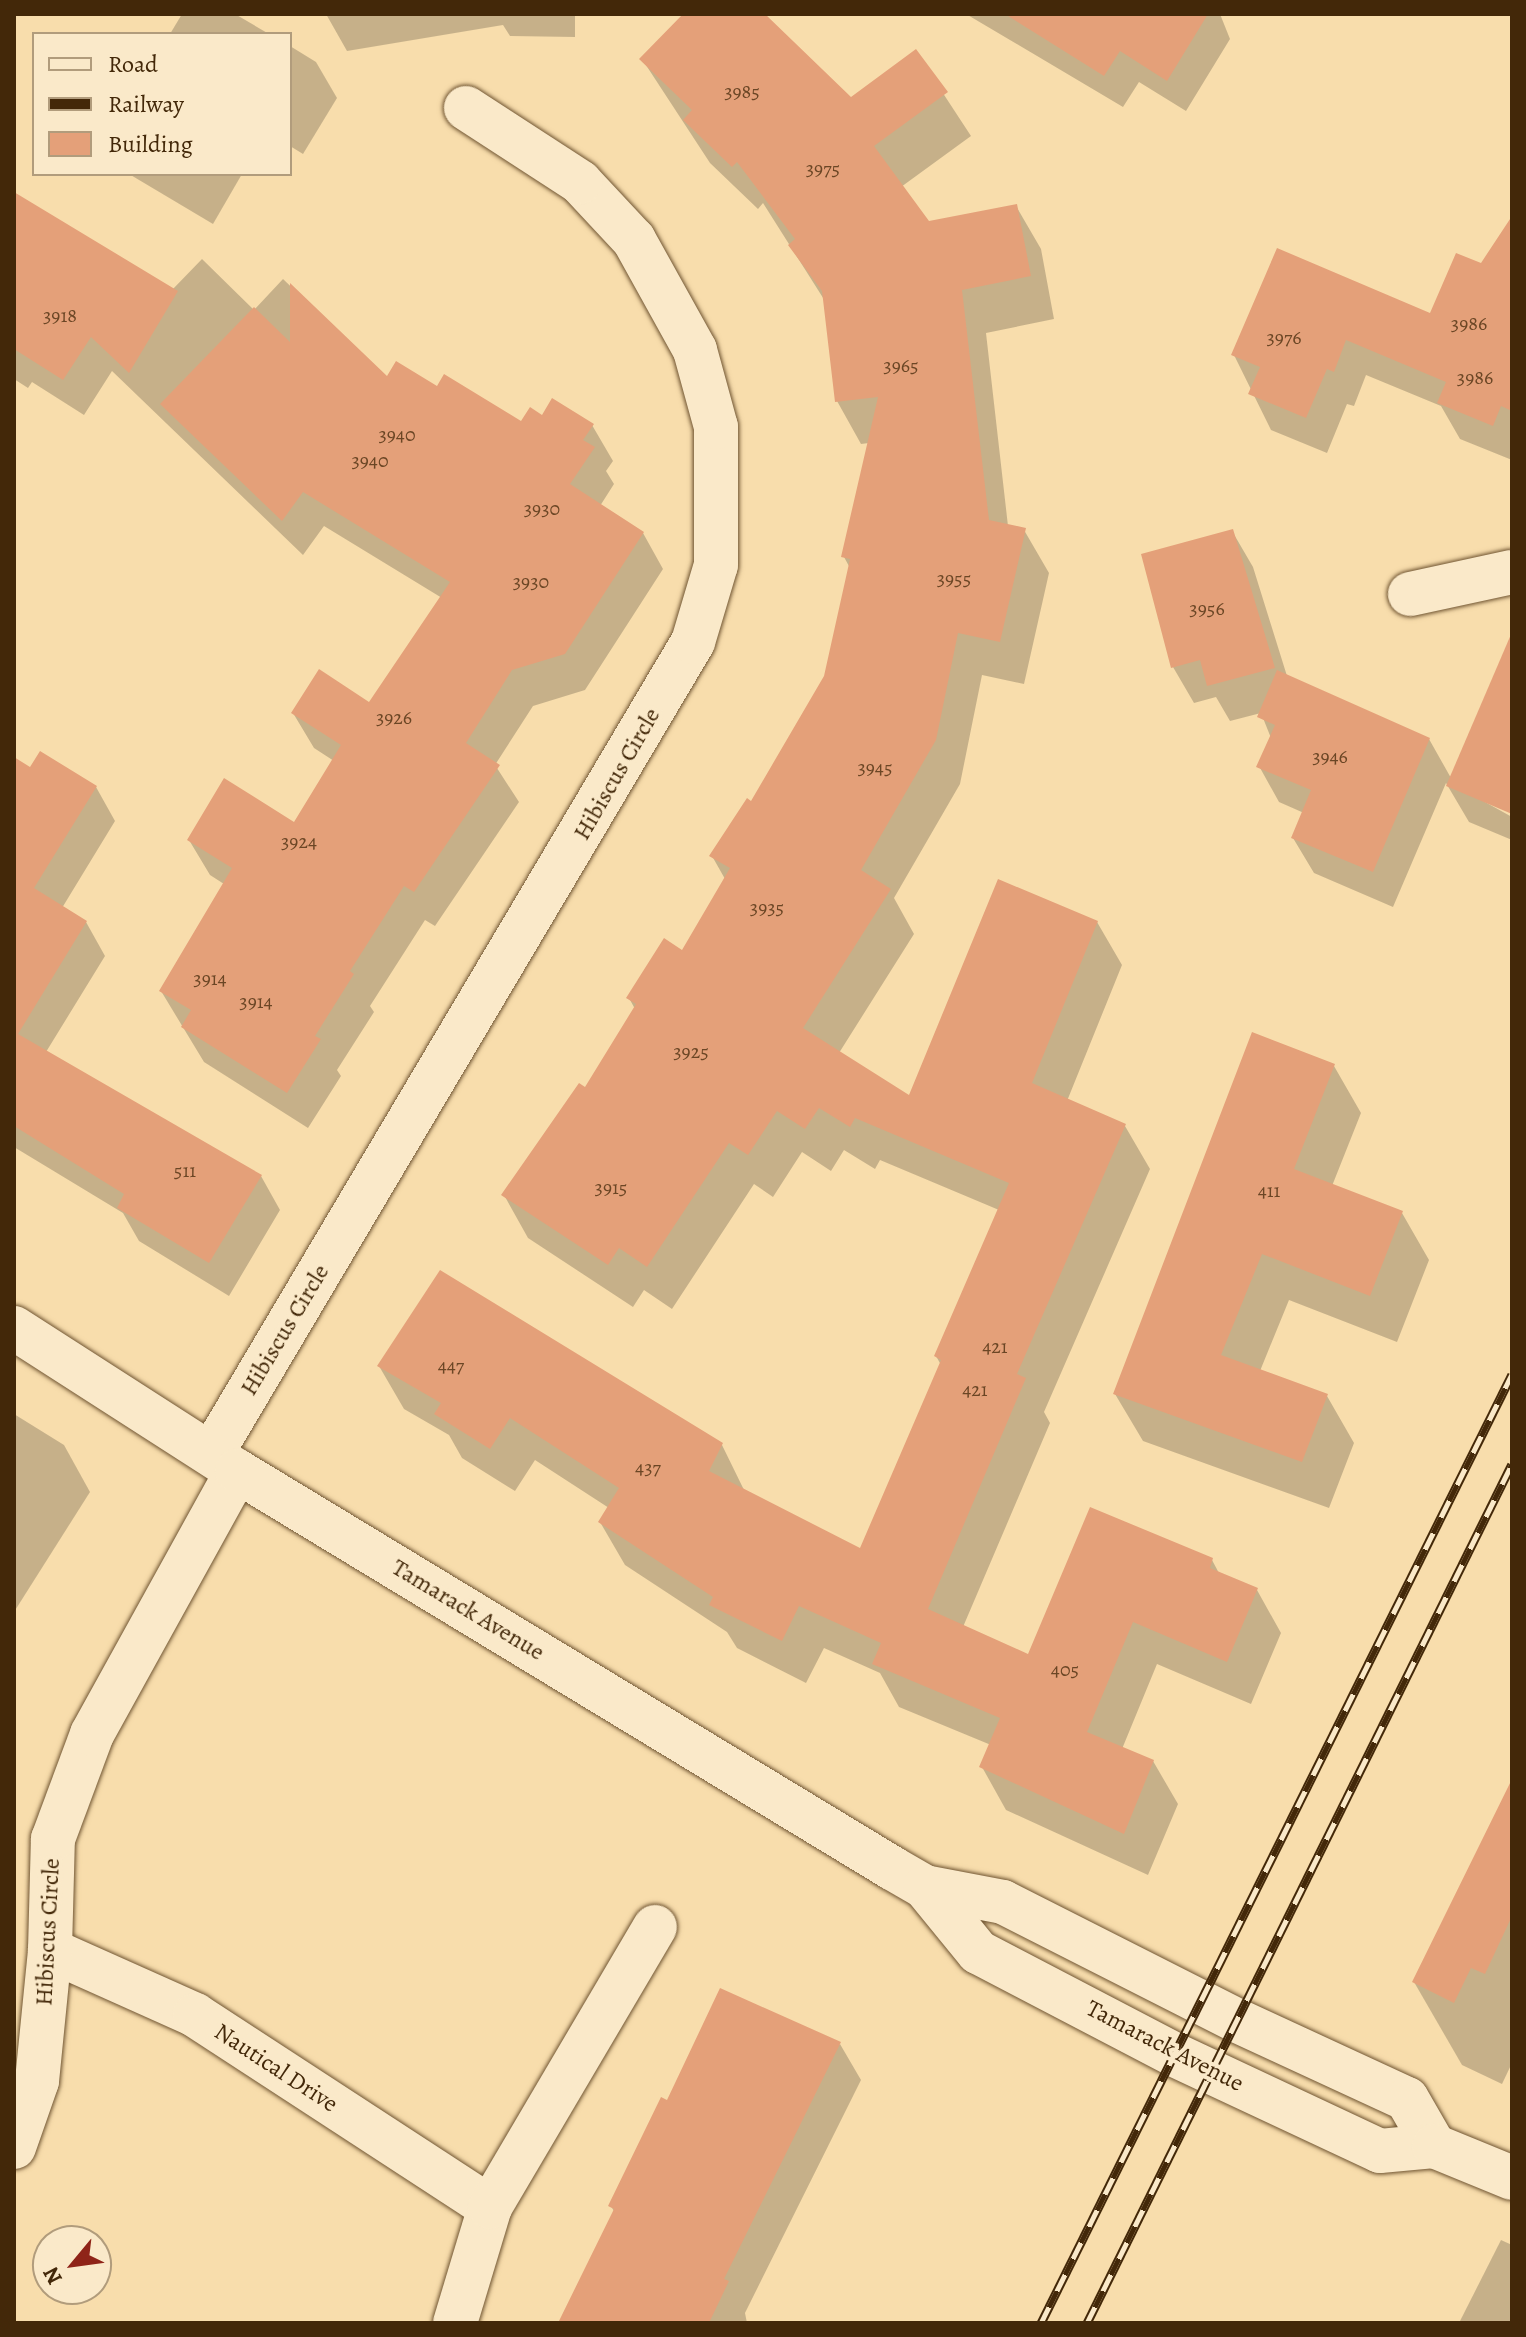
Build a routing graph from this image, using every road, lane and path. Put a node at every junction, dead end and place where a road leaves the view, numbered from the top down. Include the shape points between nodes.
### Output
1 (466, 108) dead end
2 (1512, 572) edge
3 (1410, 594) dead end
4 (14, 1328) edge
5 (224, 1462) junction
6 (925, 1887) junction
7 (655, 1927) dead end
8 (50, 1950) junction
9 (1434, 2146) junction
10 (14, 2147) edge
11 (1512, 2178) edge
12 (490, 2207) junction
13 (455, 2323) edge

1 - 5 street, Hibiscus Circle via 580,182 634,240 695,350 716,427 716,565 693,642
2 - 3 street
4 - 5 street, Tamarack Avenue
5 - 6 street, Tamarack Avenue
5 - 8 street, Hibiscus Circle via 92,1734 53,1839
6 - 9 street, Tamarack Avenue via 1003,1902 1407,2099
6 - 9 street, Tamarack Avenue via 978,1952 1175,2055 1380,2151
7 - 12 street
8 - 10 street, Hibiscus Circle via 37,2081
8 - 12 street, Nautical Drive via 195,2015
9 - 11 street, Tamarack Avenue
12 - 13 street

